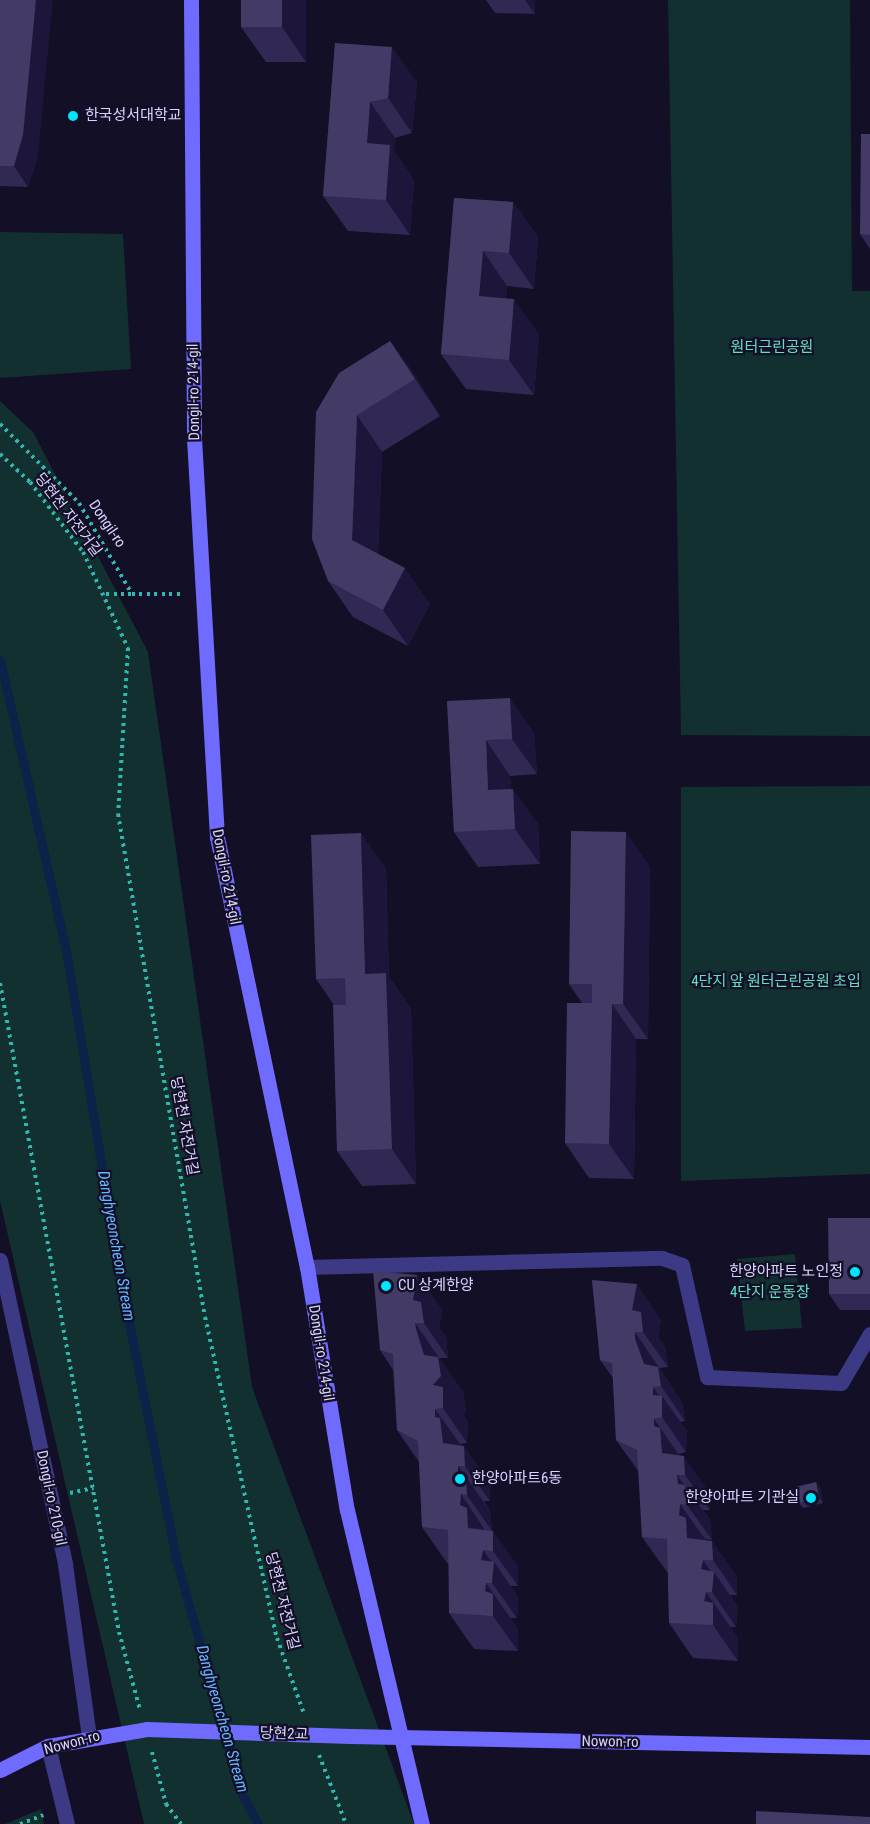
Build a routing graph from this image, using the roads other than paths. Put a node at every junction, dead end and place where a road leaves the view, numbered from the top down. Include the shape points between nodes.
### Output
1 (191, 0) edge
2 (0, 1260) edge
3 (307, 1267) junction
4 (870, 1334) edge
5 (146, 1726) joint
6 (350, 1736) joint
7 (399, 1737) junction
8 (89, 1738) junction
9 (48, 1746) junction
10 (870, 1746) edge
11 (0, 1770) edge
12 (67, 1824) edge
13 (422, 1824) edge

1 - 3 main road, Dongil-ro 214-gil via 194,438 217,837
2 - 8 street, Dongil-ro 210-gil via 65,1564
3 - 4 street via 662,1258 682,1265 707,1377 842,1383
3 - 7 main road, Dongil-ro 214-gil via 347,1510
5 - 6 main road, 당현2교, bridge
5 - 8 main road, Nowon-ro
6 - 7 main road, Nowon-ro
7 - 10 main road, Nowon-ro
7 - 13 main road, Dongil-ro 214-gil
8 - 9 main road, Nowon-ro
9 - 11 main road, Nowon-ro
9 - 12 street

